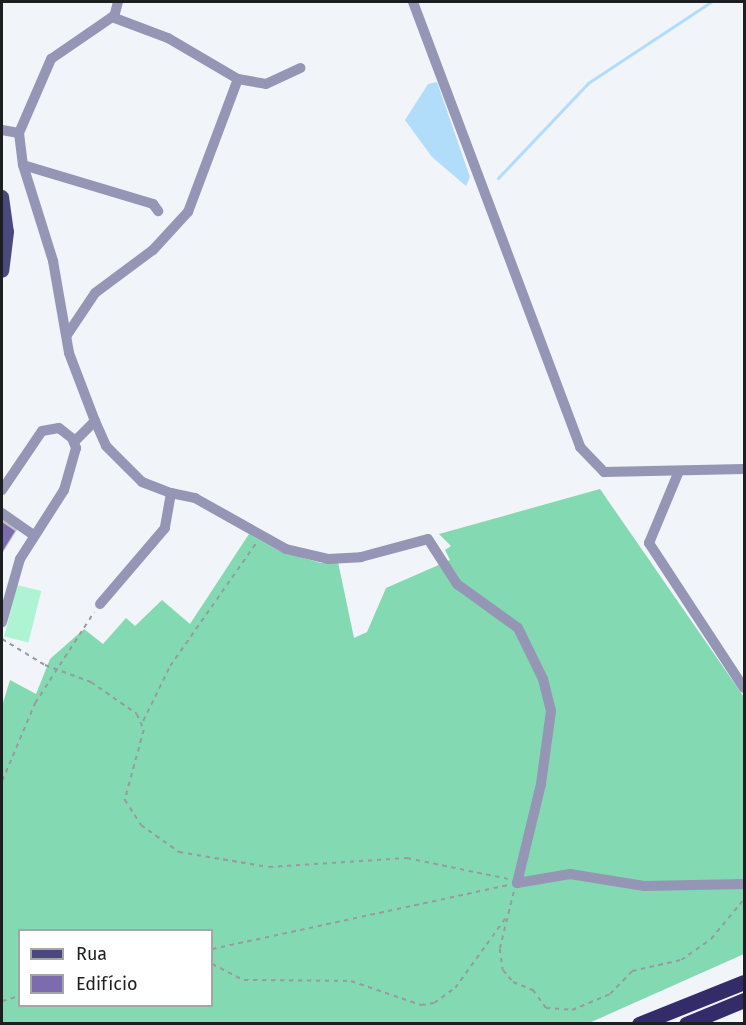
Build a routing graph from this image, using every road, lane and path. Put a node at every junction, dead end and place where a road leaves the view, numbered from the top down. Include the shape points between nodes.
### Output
1 (118, 2) edge
2 (413, 2) edge
3 (114, 17) junction
4 (300, 68) dead end
5 (238, 79) junction
6 (2, 130) edge
7 (19, 133) junction
8 (23, 165) junction
9 (2, 197) edge
10 (158, 211) dead end
11 (2, 271) edge
12 (67, 335) junction
13 (95, 421) junction
14 (74, 442) junction
15 (744, 470) edge
16 (680, 471) junction
17 (2, 490) edge
18 (171, 493) junction
19 (2, 513) edge
20 (34, 535) junction
21 (260, 537) junction
22 (100, 604) joint
23 (2, 622) edge
24 (2, 639) edge
25 (56, 669) junction
26 (744, 688) edge
27 (143, 722) junction
28 (2, 781) edge
29 (517, 883) junction
30 (744, 884) edge
31 (744, 899) edge
32 (507, 916) junction
33 (213, 949) edge
34 (213, 964) edge
35 (744, 982) edge
36 (18, 997) edge
37 (744, 1000) edge
38 (2, 1001) edge
39 (639, 1023) edge
40 (686, 1023) edge

1 - 3 street
2 - 16 street via 580,447 604,472
3 - 5 street via 168,38
3 - 7 street via 51,59
4 - 5 street via 266,84
5 - 12 street via 193,205 153,250 95,293
6 - 7 street
7 - 8 street
8 - 10 street via 153,204
8 - 12 street via 53,261
9 - 11 main road via 7,232
12 - 13 street
13 - 14 street
13 - 18 street via 106,446 142,482
14 - 17 street via 59,428 42,431
14 - 20 street via 64,490
15 - 16 street
16 - 26 street via 649,543
18 - 21 street via 195,498
18 - 22 street via 165,528
19 - 20 street
20 - 23 street via 14,573
21 - 27 path via 170,666
21 - 29 street via 308,555 344,560 428,538 457,584 518,628 543,680 551,711 541,784
22 - 25 path
24 - 25 path
25 - 27 path via 92,682
25 - 28 path via 19,734
27 - 29 path via 125,800 141,825 179,852 269,867 407,858 495,873
29 - 30 street via 570,874 644,886
29 - 32 path
29 - 33 path
31 - 32 path via 711,939 681,960 632,971 610,994 572,1010 546,1008 533,990 507,976 500,949
32 - 34 path via 455,988 434,1004 421,1005 351,981 244,980
35 - 39 highway
36 - 38 path
37 - 40 highway

